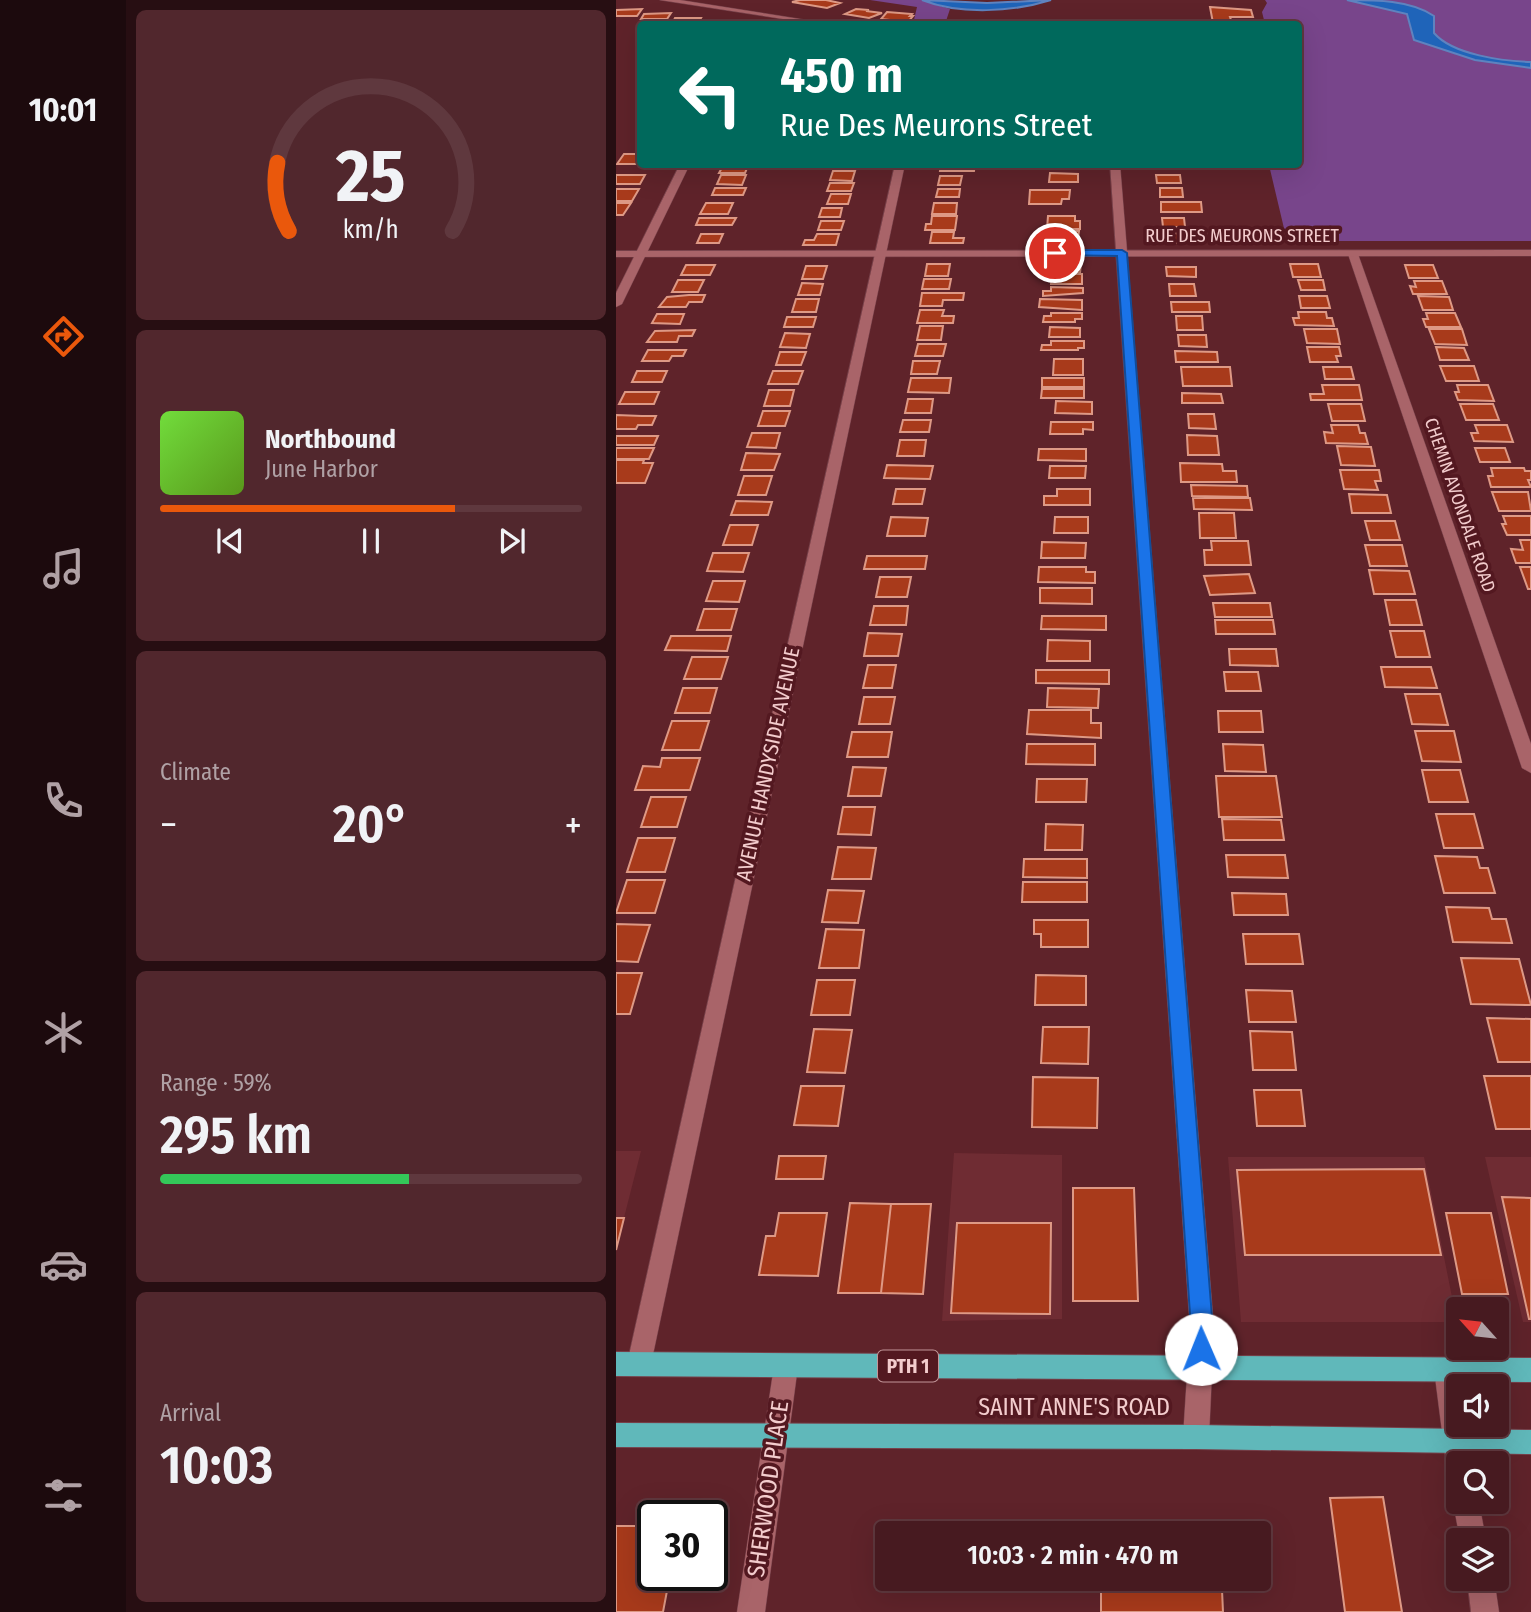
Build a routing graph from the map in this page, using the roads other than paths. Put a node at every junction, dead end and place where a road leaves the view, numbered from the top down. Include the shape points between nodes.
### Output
1 (664, 0) edge
2 (760, 15) junction
3 (757, 21) edge
4 (805, 21) edge
5 (683, 168) edge
6 (899, 168) edge
7 (1115, 168) edge
8 (1122, 253) junction
9 (1531, 253) edge
10 (616, 254) edge
11 (640, 254) junction
12 (879, 254) junction
13 (1353, 254) junction
14 (616, 304) edge
15 (1531, 768) edge
16 (627, 1364) edge
17 (786, 1366) junction
18 (1200, 1369) junction
19 (1446, 1369) junction
20 (1531, 1370) edge
21 (616, 1435) edge
22 (775, 1436) junction
23 (1196, 1437) junction
24 (1531, 1442) edge
25 (1446, 1451) edge
26 (1458, 1451) edge
27 (1465, 1451) edge
28 (1482, 1591) edge
29 (751, 1612) edge
30 (1485, 1612) edge

1 - 2 street
2 - 3 street
2 - 4 street
5 - 11 street
6 - 12 street, AVENUE HANDYSIDE AVENUE
7 - 8 street
8 - 12 street, RUE DES MEURONS STREET
8 - 13 street, RUE DES MEURONS STREET
8 - 18 street via 1201,1316
9 - 13 street, RUE DES MEURONS STREET
10 - 11 street, RUE DES MEURONS STREET
11 - 12 street, RUE DES MEURONS STREET
11 - 14 street
12 - 16 street, AVENUE HANDYSIDE AVENUE
13 - 15 street, CHEMIN AVONDALE ROAD
16 - 17 highway, SAINT ANNE'S ROAD / PTH 1
17 - 18 highway, SAINT ANNE'S ROAD / PTH 1
17 - 22 street, SHERWOOD PLACE
18 - 19 highway, SAINT ANNE'S ROAD / PTH 1
18 - 23 street
19 - 20 highway, SAINT ANNE'S ROAD / PTH 1
19 - 26 street
21 - 22 highway, SAINT ANNE'S ROAD
22 - 23 highway, SAINT ANNE'S ROAD
22 - 29 street, SHERWOOD PLACE
23 - 25 highway, SAINT ANNE'S ROAD
24 - 27 highway, SAINT ANNE'S ROAD
28 - 30 street

